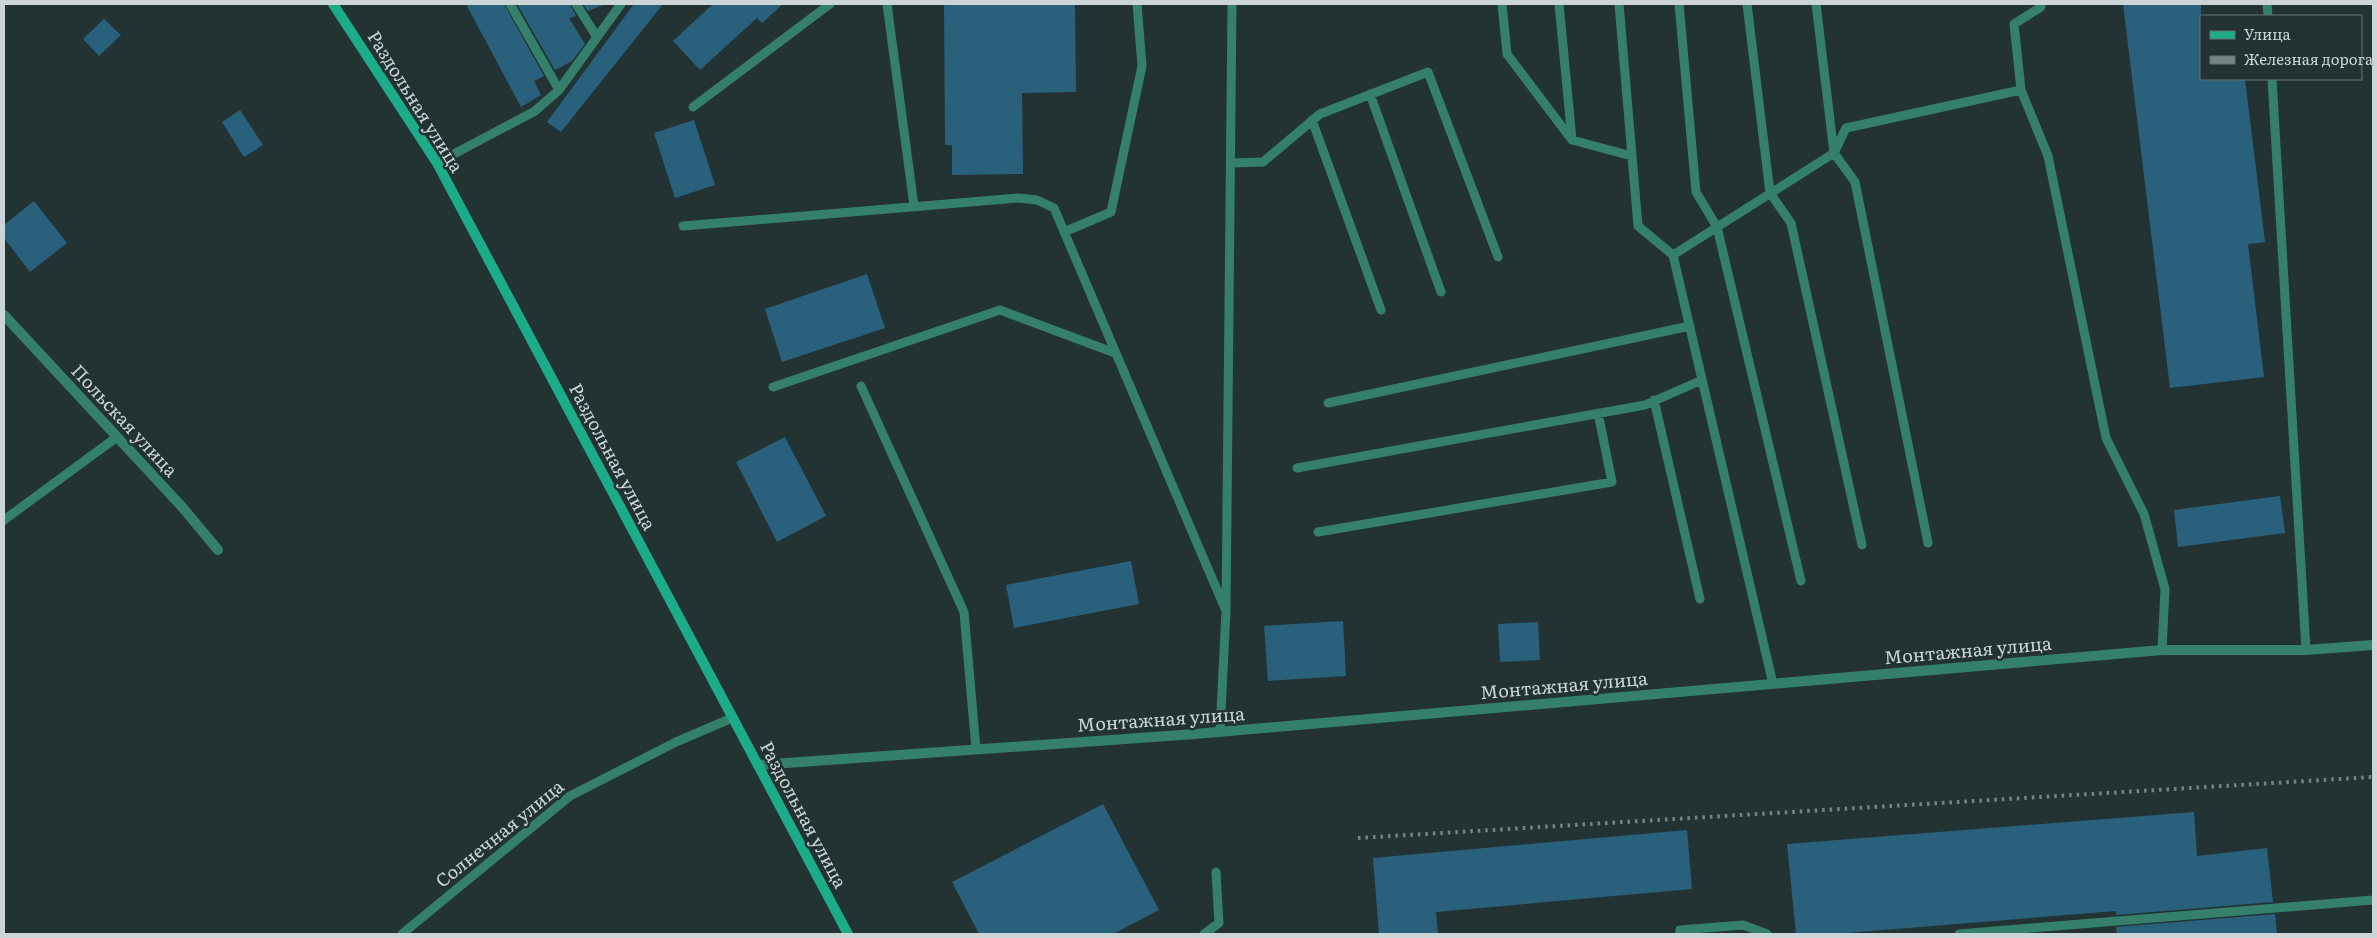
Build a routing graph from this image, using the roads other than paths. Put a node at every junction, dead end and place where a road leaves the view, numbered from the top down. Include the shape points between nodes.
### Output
1 (333, 4) edge
2 (510, 4) edge
3 (576, 4) edge
4 (621, 4) edge
5 (830, 4) edge
6 (887, 4) edge
7 (1136, 4) edge
8 (1232, 4) edge
9 (1502, 4) edge
10 (1559, 4) edge
11 (1619, 4) edge
12 (1679, 4) edge
13 (1748, 4) edge
14 (1816, 4) edge
15 (2041, 4) edge
16 (597, 37) junction
17 (2272, 80) edge
18 (559, 90) junction
19 (2021, 90) junction
20 (1370, 94) junction
21 (693, 107) dead end
22 (1312, 120) junction
23 (1572, 140) junction
24 (1834, 153) junction
25 (1632, 156) junction
26 (437, 163) junction
27 (1230, 163) junction
28 (1770, 194) junction
29 (914, 206) junction
30 (683, 226) dead end
31 (1717, 227) junction
32 (1064, 232) junction
33 (1498, 256) dead end
34 (1673, 256) junction
35 (1440, 292) dead end
36 (1381, 310) dead end
37 (4, 315) edge
38 (1690, 326) junction
39 (1116, 352) junction
40 (1702, 380) junction
41 (861, 386) dead end
42 (773, 387) dead end
43 (1654, 400) junction
44 (1328, 403) dead end
45 (1598, 413) junction
46 (117, 437) junction
47 (1297, 468) dead end
48 (4, 520) edge
49 (1318, 532) dead end
50 (1928, 543) dead end
51 (1862, 545) dead end
52 (218, 550) dead end
53 (1801, 581) dead end
54 (1700, 599) dead end
55 (1226, 611) junction
56 (2373, 644) edge
57 (2162, 650) junction
58 (2306, 650) junction
59 (1773, 684) junction
60 (732, 718) junction
61 (1220, 732) junction
62 (976, 750) junction
63 (758, 765) junction
64 (1216, 872) dead end
65 (2373, 900) edge
66 (402, 934) edge
67 (848, 934) edge
68 (1204, 934) edge
69 (1680, 934) edge
70 (1767, 934) edge
71 (1960, 934) edge

1 - 26 main road, Раздольная улица
2 - 18 lane
3 - 16 lane
4 - 16 lane
5 - 21 lane
6 - 29 lane
7 - 32 lane via 1142,66 1112,212
8 - 27 lane
9 - 23 lane via 1507,54
10 - 23 lane
11 - 25 lane
12 - 31 lane via 1696,192
13 - 28 lane
14 - 24 lane
15 - 19 lane via 2014,24
16 - 18 lane
17 - 58 lane
18 - 26 lane via 535,110
19 - 24 lane via 1846,128
19 - 57 lane via 2048,156 2106,438 2144,514 2165,589
20 - 22 lane
20 - 33 lane via 1428,72
20 - 35 lane
22 - 27 lane via 1263,162
22 - 36 lane
23 - 25 lane
24 - 28 lane
24 - 50 lane via 1855,182
25 - 34 lane via 1638,226
26 - 60 main road, Раздольная улица
27 - 55 lane
28 - 31 lane
28 - 51 lane via 1791,224
29 - 30 lane
29 - 32 lane via 1018,198 1037,200 1054,208
31 - 34 lane
31 - 53 lane
32 - 39 lane
34 - 38 lane
37 - 46 street, Польская улица
38 - 40 lane
38 - 44 lane
39 - 42 lane via 1000,310
39 - 55 lane
40 - 43 lane
40 - 59 lane
41 - 62 lane via 964,612
43 - 45 lane
43 - 54 lane
45 - 47 lane
45 - 49 lane via 1612,482
46 - 48 lane
46 - 52 street, Польская улица
55 - 61 lane
56 - 58 street, Монтажная улица
57 - 58 street, Монтажная улица
57 - 59 street, Монтажная улица
59 - 61 street, Монтажная улица
60 - 63 main road, Раздольная улица
60 - 66 lane, Солнечная улица via 676,742 570,796
61 - 62 street, Монтажная улица
62 - 63 street, Монтажная улица
63 - 67 main road, Раздольная улица
64 - 68 lane via 1219,923
65 - 71 lane
69 - 70 lane via 1680,930 1743,925

